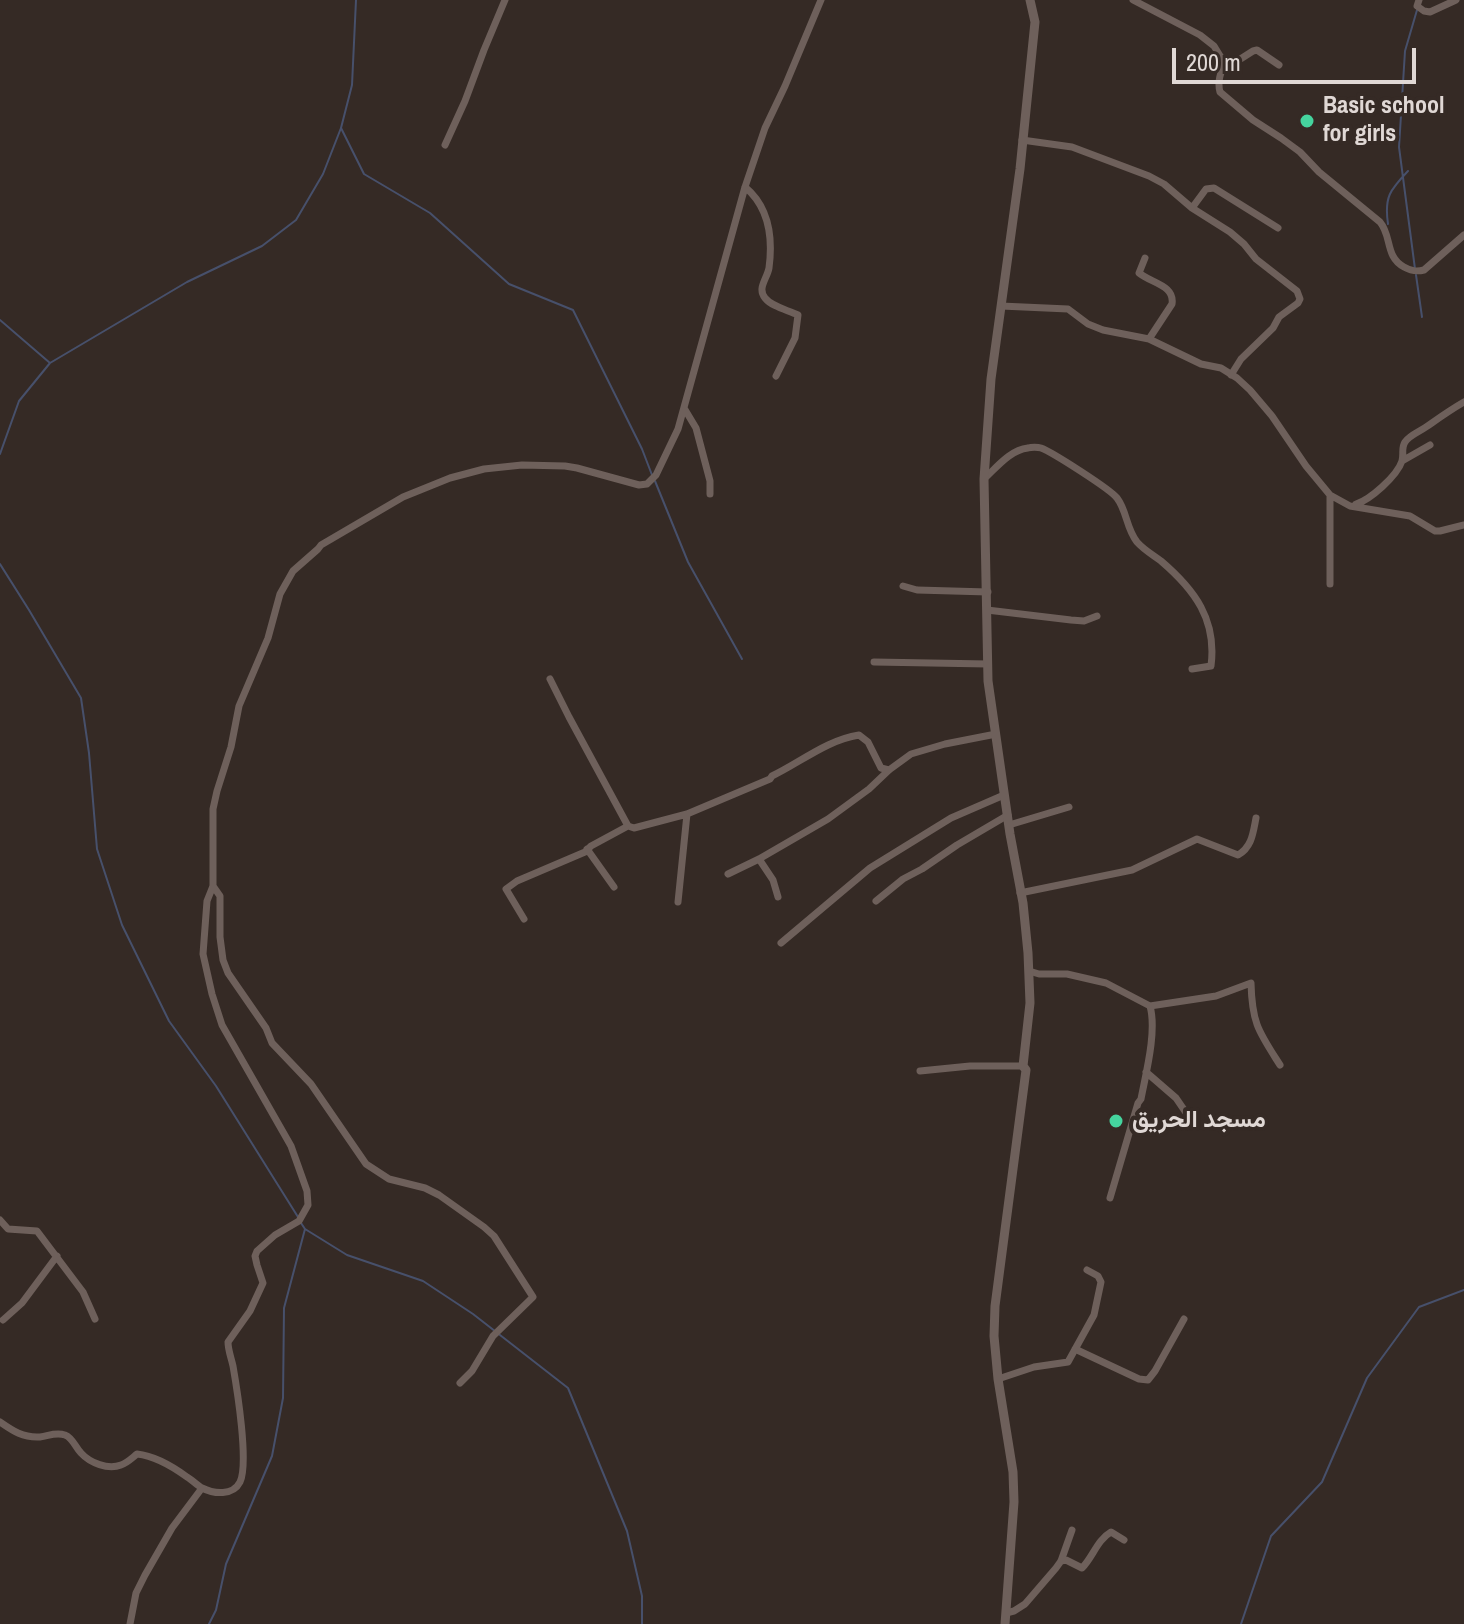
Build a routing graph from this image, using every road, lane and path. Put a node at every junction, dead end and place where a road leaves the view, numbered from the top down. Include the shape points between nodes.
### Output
1 (505, 0) edge
2 (821, 0) edge
3 (1030, 0) edge
4 (1133, 0) edge
5 (1419, 0) edge
6 (1456, 0) edge
7 (1230, 65) junction
8 (1279, 65) dead end
9 (1022, 140) junction
10 (445, 145) dead end
11 (745, 187) junction
12 (1192, 208) junction
13 (1278, 228) dead end
14 (1464, 235) edge
15 (1145, 258) dead end
16 (1001, 306) junction
17 (1149, 339) junction
18 (1231, 375) junction
19 (776, 376) dead end
20 (1464, 402) edge
21 (684, 408) junction
22 (1430, 445) dead end
23 (1402, 461) junction
24 (984, 479) junction
25 (710, 494) dead end
26 (1330, 495) junction
27 (1350, 506) junction
28 (1464, 525) edge
29 (1330, 584) dead end
30 (903, 586) dead end
31 (988, 592) junction
32 (987, 610) junction
33 (1097, 616) dead end
34 (874, 662) dead end
35 (988, 664) junction
36 (1192, 669) dead end
37 (550, 679) dead end
38 (996, 734) junction
39 (889, 770) junction
40 (1004, 795) junction
41 (1069, 807) dead end
42 (687, 814) junction
43 (1256, 818) dead end
44 (1008, 820) junction
45 (628, 826) junction
46 (587, 849) junction
47 (759, 859) junction
48 (728, 874) dead end
49 (213, 886) junction
50 (614, 887) dead end
51 (1020, 893) junction
52 (778, 897) dead end
53 (876, 901) dead end
54 (678, 902) dead end
55 (524, 919) dead end
56 (781, 943) dead end
57 (1029, 971) junction
58 (1150, 1006) junction
59 (1280, 1065) dead end
60 (1023, 1066) junction
61 (920, 1071) dead end
62 (1146, 1072) junction
63 (1189, 1117) dead end
64 (1110, 1198) dead end
65 (0, 1220) edge
66 (57, 1256) junction
67 (1087, 1270) dead end
68 (95, 1319) dead end
69 (1184, 1319) dead end
70 (3, 1320) dead end
71 (1075, 1349) junction
72 (998, 1379) junction
73 (460, 1383) dead end
74 (0, 1422) edge
75 (202, 1488) junction
76 (1072, 1530) dead end
77 (1124, 1540) dead end
78 (1061, 1561) junction
79 (1006, 1613) junction
80 (130, 1624) edge
81 (1005, 1624) edge

1 - 10 street
2 - 11 street
3 - 9 street via 1035,22
4 - 7 street via 1200,35
5 - 6 street via 1417,6 1430,12
7 - 8 street via 1257,50
7 - 14 street via 1220,72 1220,92 1380,222 1396,262 1424,270
9 - 12 street via 1072,147 1149,176
9 - 16 street
11 - 19 street via 769,224 763,295 798,315 795,338
11 - 21 street
12 - 13 street via 1206,189 1214,188
12 - 18 street via 1230,232 1300,299
15 - 17 street via 1139,273 1173,297
16 - 17 street via 1068,309 1103,330
16 - 24 street
17 - 18 street
18 - 26 street via 1272,416
20 - 23 street via 1410,437
21 - 25 street via 696,428
21 - 49 street via 671,447 647,484 565,466 503,465 473,472 403,497 321,545 293,571 239,706 217,791
22 - 23 street
23 - 27 street via 1364,501
24 - 31 street
24 - 36 street via 1014,453 1041,448 1116,496 1132,536 1177,576 1205,612 1212,638 1211,666
26 - 27 street
26 - 29 street
27 - 28 street via 1410,516 1435,531
30 - 31 street
31 - 32 street
32 - 33 street via 1084,621
32 - 35 street
34 - 35 street
35 - 38 street
37 - 45 street
38 - 39 street via 917,752
38 - 40 street
39 - 42 street via 881,768 859,735
39 - 47 street via 850,803
40 - 44 street
40 - 56 street via 951,818 870,868
41 - 44 street
42 - 45 street
42 - 54 street
43 - 51 street via 1247,848 1238,855 1197,839 1132,870
44 - 51 street
44 - 53 street via 957,845
45 - 46 street
46 - 50 street
46 - 55 street via 506,889
47 - 48 street
47 - 52 street
49 - 73 street via 220,896 220,937 228,973 272,1043 311,1084 366,1164 389,1179 439,1195 484,1227 533,1297 493,1336
49 - 75 street via 203,954 212,994 222,1025 291,1146 308,1205 299,1221 257,1251 263,1283 228,1342 244,1456 241,1480 230,1492
51 - 57 street
57 - 58 street via 1106,983
57 - 60 street
58 - 59 street via 1216,996 1251,983 1257,1028
58 - 62 street
60 - 61 street
60 - 72 street via 995,1306
62 - 63 street
62 - 64 street
65 - 66 street via 8,1229 37,1231
66 - 68 street
66 - 70 street
67 - 71 street via 1101,1282 1094,1315
69 - 71 street via 1148,1380
71 - 72 street via 1068,1362
72 - 79 street via 1013,1487
74 - 75 street via 27,1436 61,1433 89,1460 110,1467 137,1454 149,1456
75 - 80 street via 145,1575
76 - 78 street
77 - 78 street via 1111,1532 1105,1535 1082,1568
78 - 79 street via 1025,1604
79 - 81 street

